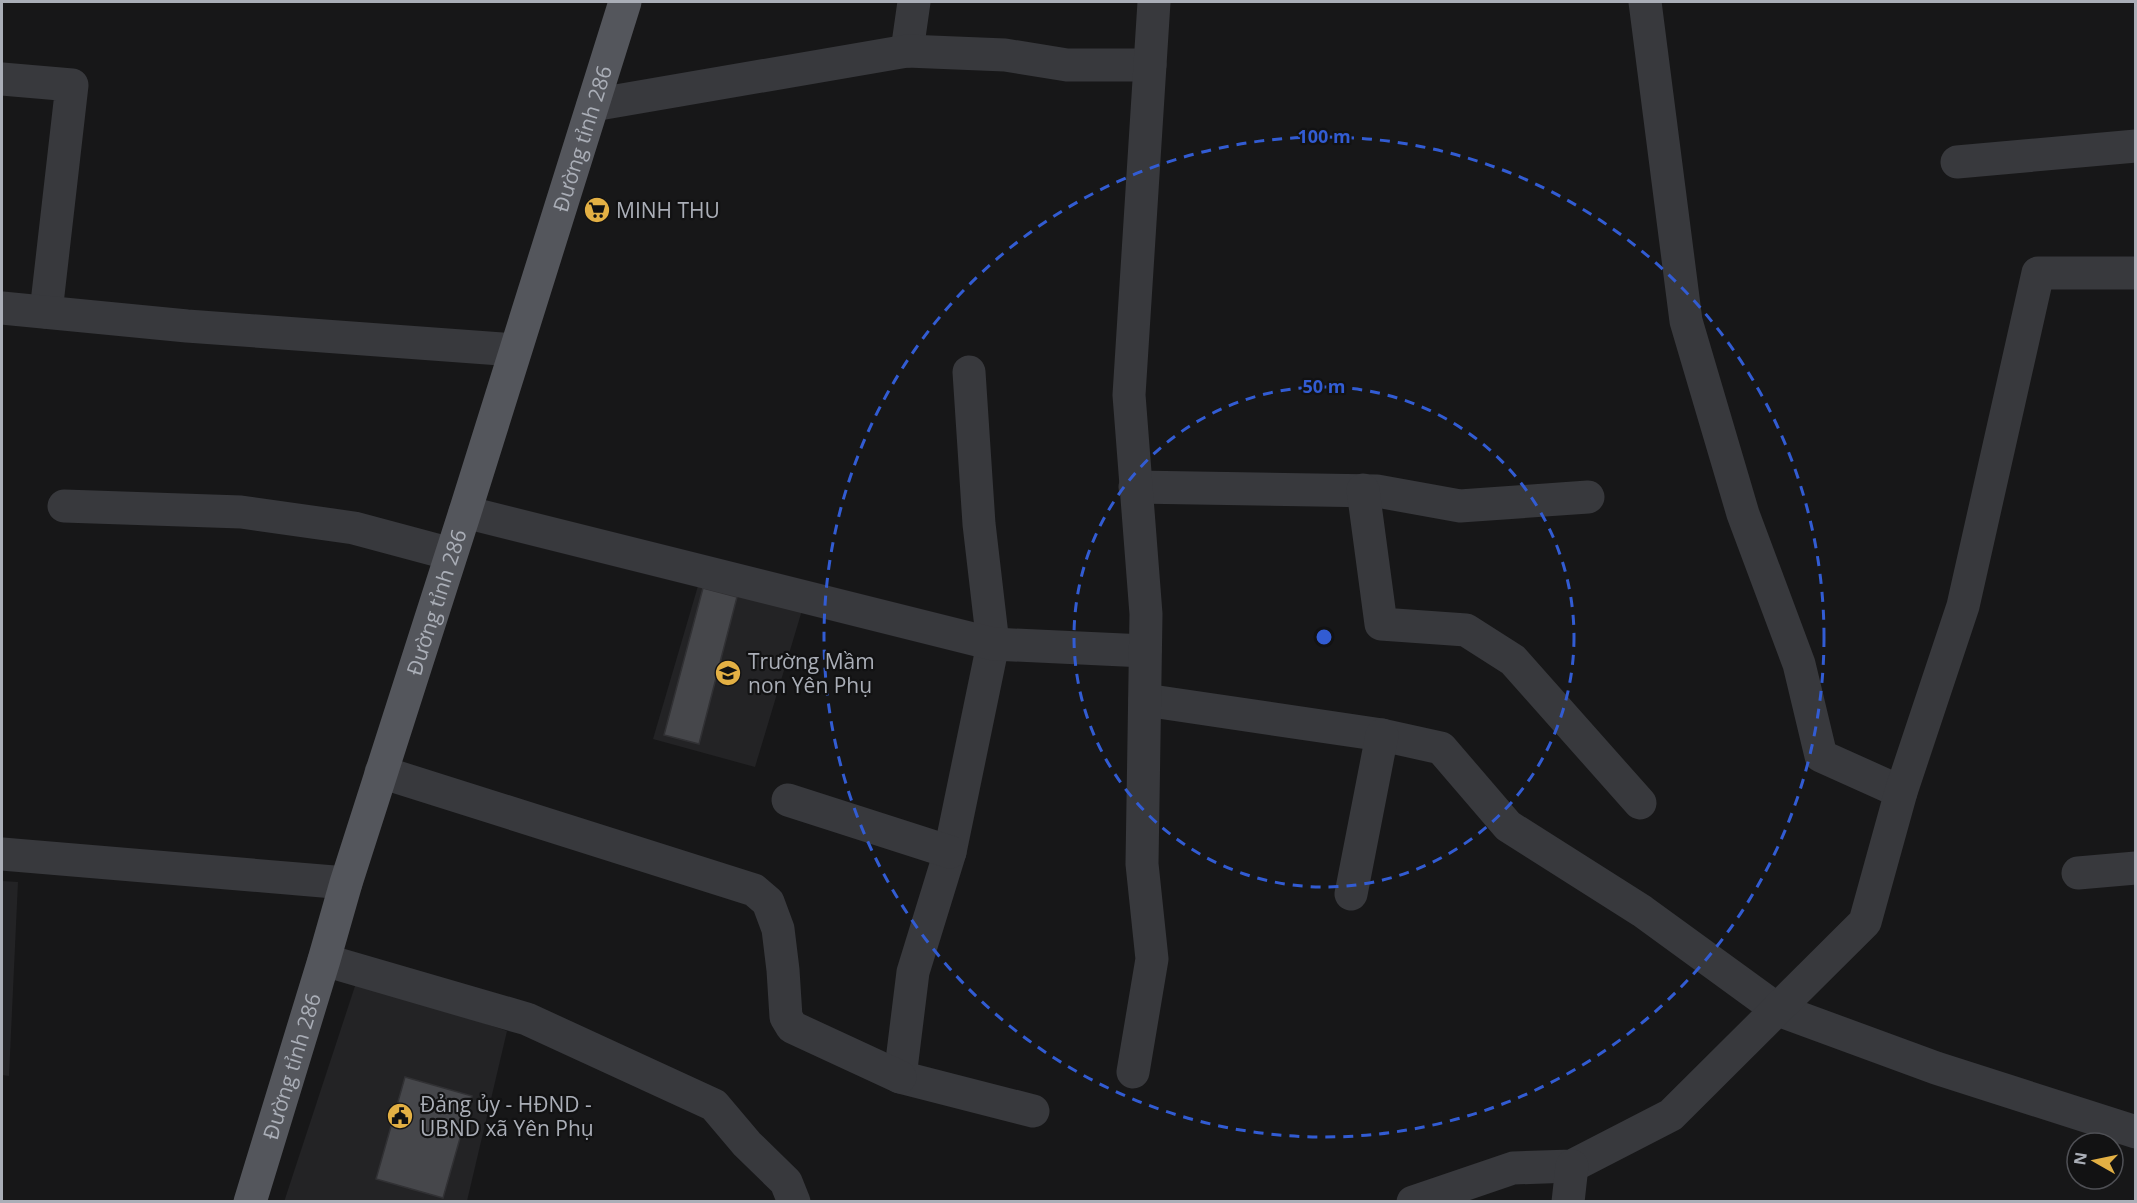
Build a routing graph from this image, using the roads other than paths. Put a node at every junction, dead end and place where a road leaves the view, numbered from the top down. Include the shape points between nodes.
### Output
1 (625, 2) edge
2 (914, 2) edge
3 (1154, 2) edge
4 (1645, 2) edge
5 (907, 51) junction
6 (1150, 65) junction
7 (2, 79) edge
8 (593, 105) junction
9 (2136, 146) edge
10 (1957, 162) dead end
11 (2136, 273) edge
12 (2, 308) edge
13 (46, 312) junction
14 (515, 350) junction
15 (969, 372) dead end
16 (1135, 487) junction
17 (1363, 490) junction
18 (1588, 497) dead end
19 (64, 506) dead end
20 (465, 512) junction
21 (451, 554) junction
22 (993, 644) junction
23 (1145, 651) junction
24 (1145, 700) junction
25 (1382, 735) junction
26 (381, 772) junction
27 (1901, 792) junction
28 (788, 800) dead end
29 (1640, 803) dead end
30 (950, 852) junction
31 (2, 854) edge
32 (2136, 868) edge
33 (2078, 873) dead end
34 (346, 883) junction
35 (1352, 894) dead end
36 (324, 960) junction
37 (1778, 1011) junction
38 (1133, 1072) dead end
39 (900, 1077) junction
40 (1033, 1111) dead end
41 (2136, 1132) edge
42 (1572, 1166) junction
43 (250, 1202) edge
44 (794, 1202) edge
45 (1413, 1202) edge
46 (1568, 1202) edge

1 - 8 main road, Đường tỉnh 286
2 - 5 street
3 - 6 street
4 - 27 street via 1686,321 1743,514 1799,664 1821,756
5 - 6 street via 1005,55 1067,64
5 - 8 street
6 - 16 street via 1129,395
7 - 13 street via 72,85
8 - 14 main road, Đường tỉnh 286
9 - 10 street
11 - 27 street via 2038,273 1963,606
12 - 13 street
13 - 14 street
14 - 20 main road, Đường tỉnh 286
15 - 22 street via 979,524
16 - 17 street
16 - 23 street via 1146,614
17 - 18 street via 1394,492 1460,506
17 - 29 street via 1381,624 1466,630 1513,660
19 - 21 street via 241,512 354,528
20 - 21 main road, Đường tỉnh 286
20 - 22 street
21 - 26 main road, Đường tỉnh 286
22 - 23 street
22 - 30 street
23 - 24 street
24 - 25 street
24 - 38 street via 1142,864 1152,959
25 - 35 street
25 - 37 street via 1441,748 1508,826 1642,911
26 - 34 main road, Đường tỉnh 286
26 - 39 street via 754,890 768,902 778,929 786,1017 792,1027
27 - 37 street via 1865,922
28 - 30 street
30 - 39 street via 913,972
31 - 34 street
32 - 33 street
34 - 36 main road, Đường tỉnh 286
36 - 43 main road, Đường tỉnh 286
36 - 44 street via 527,1018 714,1105 786,1182
37 - 41 street via 1936,1068
37 - 42 street via 1671,1115
39 - 40 street
42 - 45 street via 1513,1168
42 - 46 street

